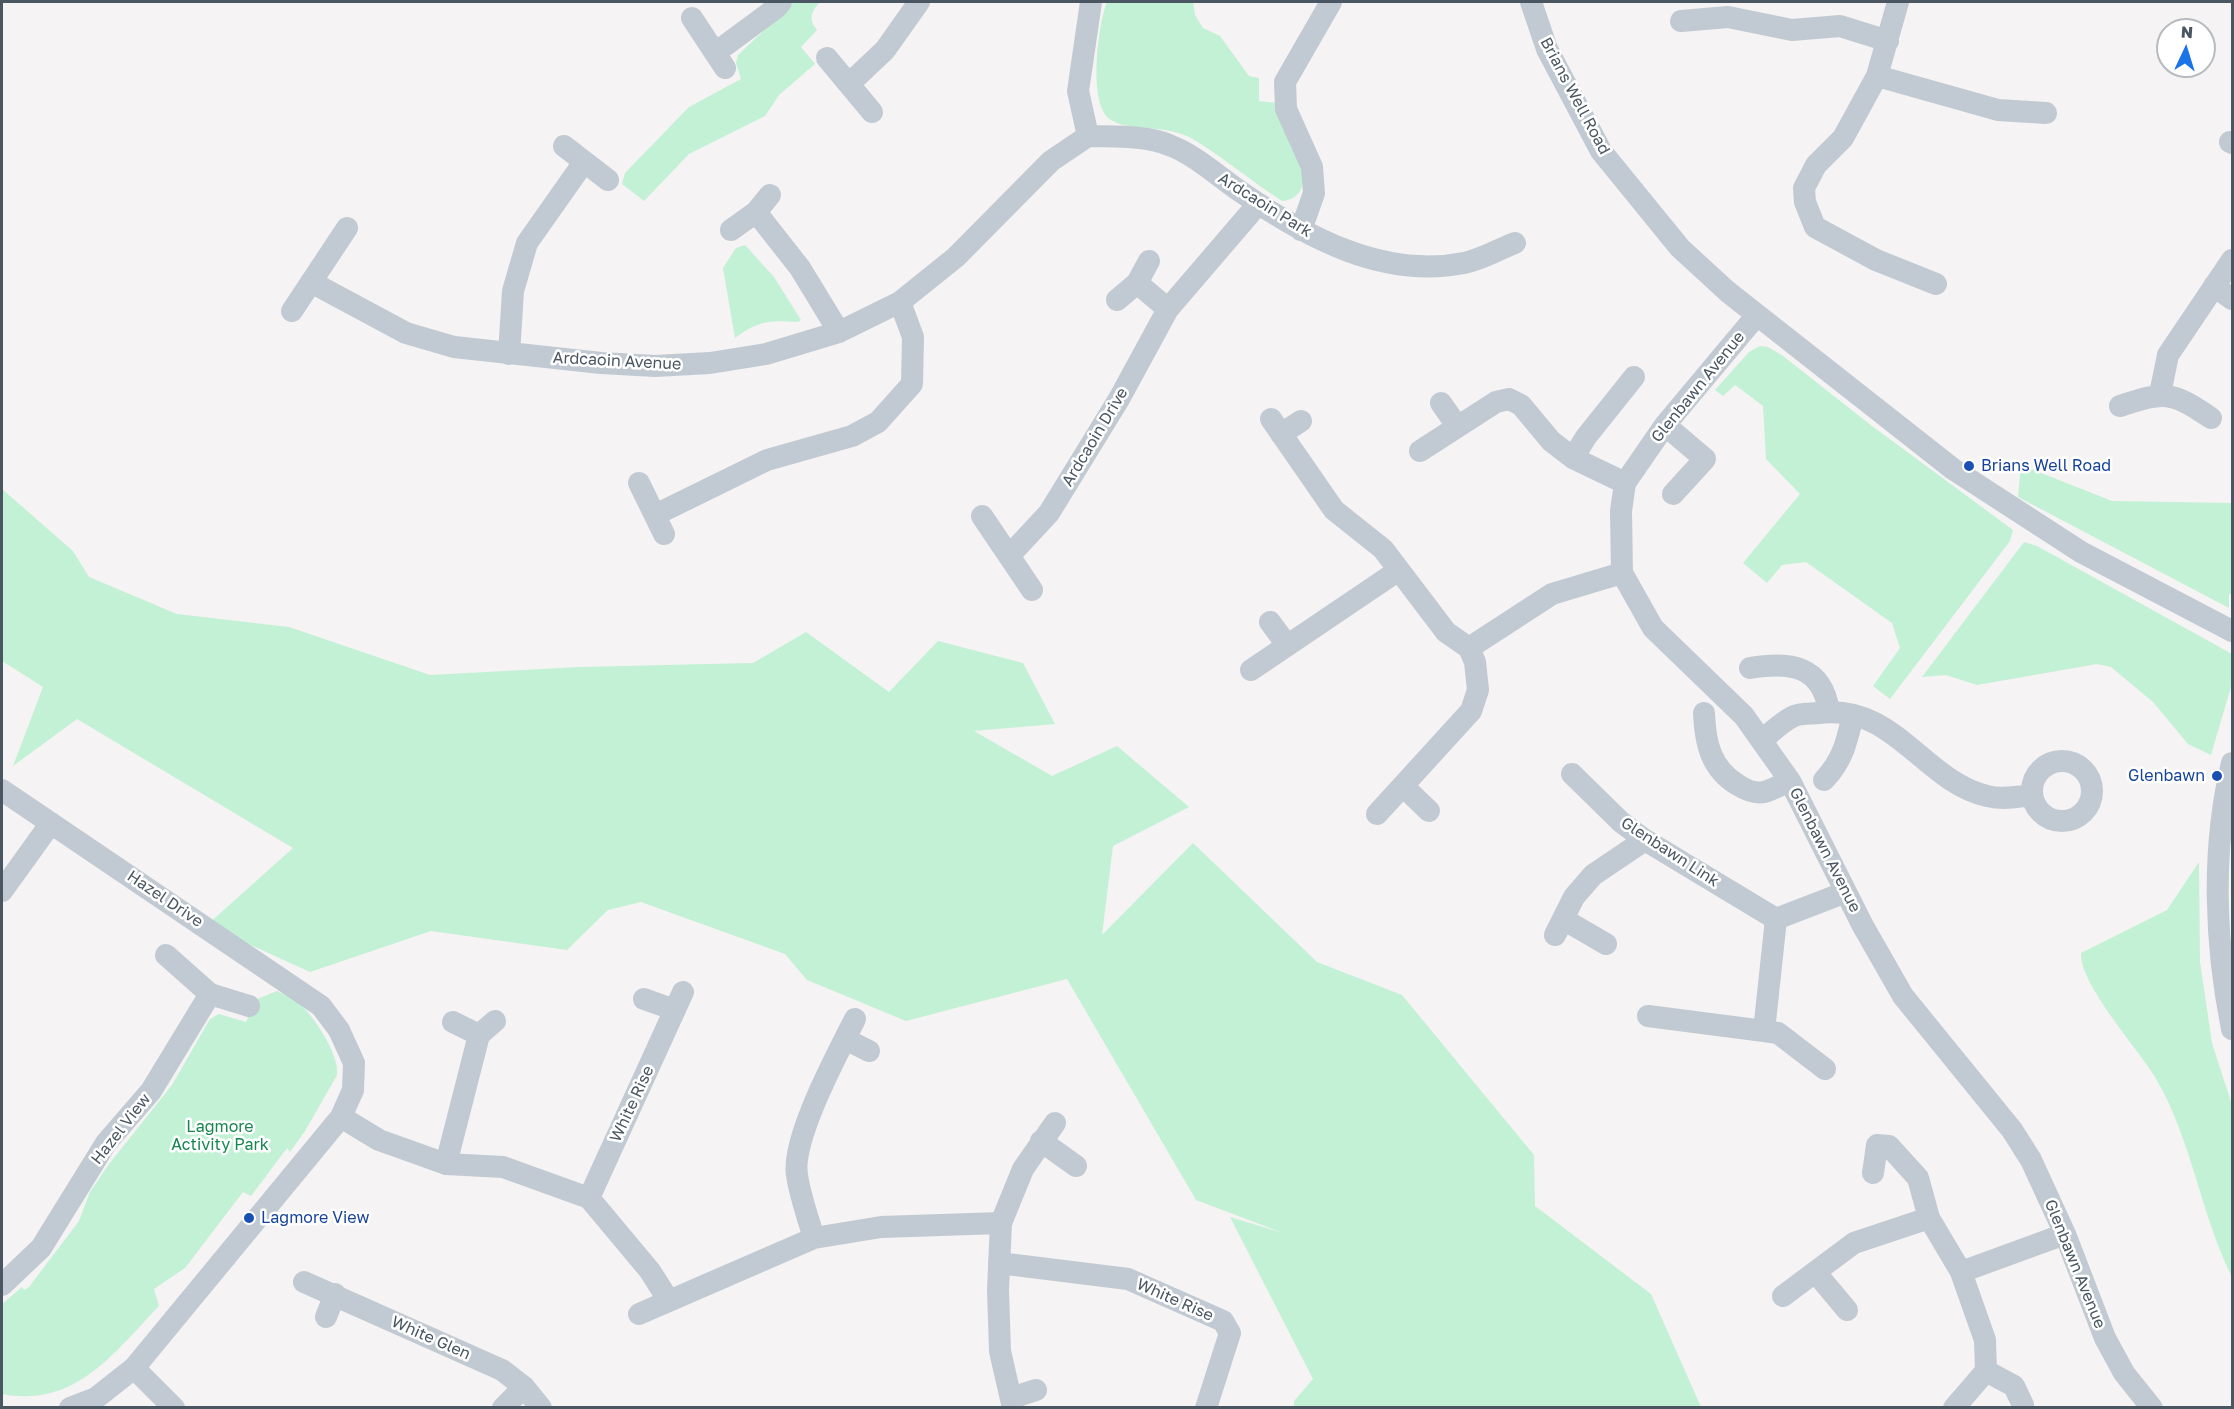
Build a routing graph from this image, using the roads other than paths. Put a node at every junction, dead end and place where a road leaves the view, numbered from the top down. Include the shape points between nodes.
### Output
1 (781, 2) edge
2 (919, 2) edge
3 (1091, 2) edge
4 (1331, 2) edge
5 (1531, 2) edge
6 (1898, 2) edge
7 (692, 18) dead end
8 (1680, 21) dead end
9 (1888, 40) junction
10 (827, 58) dead end
11 (1877, 76) junction
12 (849, 84) junction
13 (872, 112) dead end
14 (2046, 113) dead end
15 (1088, 136) junction
16 (564, 146) dead end
17 (584, 162) junction
18 (608, 180) dead end
19 (1258, 204) junction
20 (346, 228) dead end
21 (731, 230) dead end
22 (1301, 230) junction
23 (1515, 243) dead end
24 (2232, 260) edge
25 (1149, 261) dead end
26 (311, 282) junction
27 (1137, 283) junction
28 (1936, 284) dead end
29 (2223, 293) edge
30 (1117, 300) dead end
31 (900, 302) junction
32 (1168, 309) junction
33 (292, 311) dead end
34 (1757, 315) junction
35 (839, 332) junction
36 (509, 354) junction
37 (1634, 377) dead end
38 (2160, 394) junction
39 (1441, 403) dead end
40 (2120, 406) dead end
41 (2211, 418) dead end
42 (1301, 422) dead end
43 (1665, 425) junction
44 (1457, 426) junction
45 (1420, 451) dead end
46 (1573, 458) junction
47 (639, 483) dead end
48 (1626, 483) junction
49 (1673, 494) dead end
50 (982, 516) dead end
51 (1009, 556) junction
52 (1400, 570) junction
53 (1622, 573) junction
54 (1032, 590) dead end
55 (1270, 622) dead end
56 (2232, 631) edge
57 (1287, 645) junction
58 (1469, 648) junction
59 (1750, 668) dead end
60 (1251, 670) dead end
61 (1829, 711) junction
62 (1704, 713) dead end
63 (1852, 715) junction
64 (1763, 739) junction
65 (2232, 763) edge
66 (1572, 774) dead end
67 (1824, 780) dead end
68 (1790, 781) junction
69 (1403, 786) junction
70 (2, 790) edge
71 (2032, 795) dead end
72 (1429, 811) dead end
73 (1377, 814) dead end
74 (51, 823) junction
75 (1645, 840) junction
76 (2, 891) edge
77 (1846, 892) junction
78 (1776, 919) junction
79 (1606, 944) dead end
80 (166, 955) dead end
81 (210, 994) junction
82 (644, 999) dead end
83 (249, 1006) dead end
84 (1648, 1016) dead end
85 (453, 1022) dead end
86 (2232, 1029) edge
87 (1764, 1031) junction
88 (869, 1051) dead end
89 (1825, 1069) dead end
90 (341, 1117) junction
91 (1055, 1123) dead end
92 (1041, 1141) junction
93 (446, 1164) junction
94 (1076, 1166) dead end
95 (1873, 1173) dead end
96 (589, 1198) junction
97 (1929, 1218) junction
98 (1001, 1223) junction
99 (2065, 1234) junction
100 (814, 1238) junction
101 (999, 1263) junction
102 (1961, 1272) junction
103 (1816, 1273) junction
104 (304, 1282) dead end
105 (2, 1285) edge
106 (335, 1294) junction
107 (1783, 1296) dead end
108 (669, 1301) junction
109 (1847, 1310) dead end
110 (639, 1314) dead end
111 (326, 1317) dead end
112 (134, 1368) junction
113 (1986, 1371) junction
114 (524, 1387) junction
115 (1036, 1390) dead end
116 (1012, 1403) edge
117 (2023, 1405) dead end
118 (70, 1407) edge
119 (174, 1407) edge
120 (504, 1407) edge
121 (541, 1407) edge
122 (1206, 1407) edge
123 (1954, 1407) edge
124 (2152, 1407) edge

1 - 7 street via 720,61
2 - 12 street via 885,50
3 - 15 street via 1078,91
4 - 22 street via 1284,82 1286,109 1312,167 1314,193
5 - 34 street, Brians Well Road via 1547,50 1601,151 1680,248
6 - 9 street
8 - 9 street via 1728,17 1792,30 1840,26
9 - 11 street
10 - 12 street
11 - 14 street via 1998,110
11 - 28 street via 1843,138 1816,165 1804,188 1805,202 1815,227 1876,260
12 - 13 street
15 - 19 street, Ardcaoin Park via 1168,144
15 - 31 street, Ardcaoin Avenue via 1051,161 956,257
16 - 17 street
17 - 18 street
17 - 36 street via 527,243 513,291
19 - 22 street, Ardcaoin Park
19 - 32 street, Ardcaoin Drive
20 - 26 street
21 - 35 street via 763,204
22 - 23 street, Ardcaoin Park via 1362,256 1435,267 1467,263
24 - 29 street
25 - 27 street
26 - 33 street
26 - 36 street, Ardcaoin Avenue via 406,333 454,347
27 - 30 street
27 - 32 street
29 - 38 street via 2168,355
31 - 35 street, Ardcaoin Avenue
31 - 47 street via 913,337 912,384 878,422 852,436 767,459 659,524
32 - 51 street, Ardcaoin Drive via 1050,513
34 - 43 street, Glenbawn Avenue
34 - 56 street, Brians Well Road via 1953,470 2081,552
35 - 36 street, Ardcaoin Avenue via 766,354 710,363 645,366
37 - 46 street
38 - 40 street
38 - 41 street via 2188,402
39 - 44 street
42 - 52 street via 1276,427 1334,510 1383,549
43 - 48 street, Glenbawn Avenue
43 - 49 street via 1705,459
44 - 45 street
44 - 46 street via 1496,402 1509,399 1521,405 1551,441
46 - 48 street
48 - 53 street, Glenbawn Avenue via 1621,511
50 - 51 street
51 - 54 street
52 - 57 street
52 - 58 street via 1446,632
53 - 58 street via 1552,594
53 - 64 street, Glenbawn Avenue via 1653,628 1707,678
55 - 57 street
57 - 60 street
58 - 69 street via 1478,690 1471,711
59 - 61 street via 1772,664 1795,667 1812,676 1826,691
61 - 63 street
61 - 64 street via 1793,716
62 - 68 street via 1704,736 1714,764 1727,779 1748,791 1763,792
63 - 67 street via 1845,750
63 - 71 street via 1878,722 1951,779 1986,796
64 - 68 street, Glenbawn Avenue
65 - 86 street via 2219,868 2218,923
66 - 75 street, Glenbawn Link
68 - 77 street, Glenbawn Avenue
69 - 72 street
69 - 73 street
70 - 74 street, Hazel Drive
74 - 76 street
74 - 90 street, Hazel Drive via 326,1011 354,1063 353,1090
75 - 78 street, Glenbawn Link
75 - 79 street via 1593,875 1574,897 1558,927
77 - 78 street
77 - 99 street, Glenbawn Avenue via 1903,996 2012,1130 2031,1160
78 - 87 street
80 - 81 street
81 - 83 street
81 - 105 street, Hazel View via 151,1091 106,1143 41,1248
82 - 96 street, White Rise via 679,1000
84 - 87 street
85 - 93 street via 487,1028
87 - 89 street via 1778,1033
88 - 100 street via 850,1029 817,1095 798,1156 796,1174
90 - 93 street via 379,1140
90 - 112 street
91 - 92 street
92 - 94 street
92 - 98 street via 1023,1169
93 - 96 street via 503,1167
95 - 97 street via 1877,1145 1889,1146 1918,1178
96 - 108 street via 650,1271
97 - 102 street
97 - 103 street via 1854,1243
98 - 100 street via 881,1227
98 - 101 street
99 - 102 street
99 - 124 street, Glenbawn Avenue via 2105,1338 2124,1373
100 - 108 street
101 - 116 street via 1000,1351
101 - 122 street, White Rise via 1128,1279 1223,1321 1230,1333
102 - 113 street via 1985,1340
103 - 107 street
103 - 109 street
104 - 106 street, White Glen
106 - 111 street
106 - 114 street, White Glen via 502,1370
108 - 110 street
112 - 118 street via 96,1398
112 - 119 street
113 - 117 street via 2014,1386
113 - 123 street
114 - 120 street
114 - 121 street, White Glen
115 - 116 street

